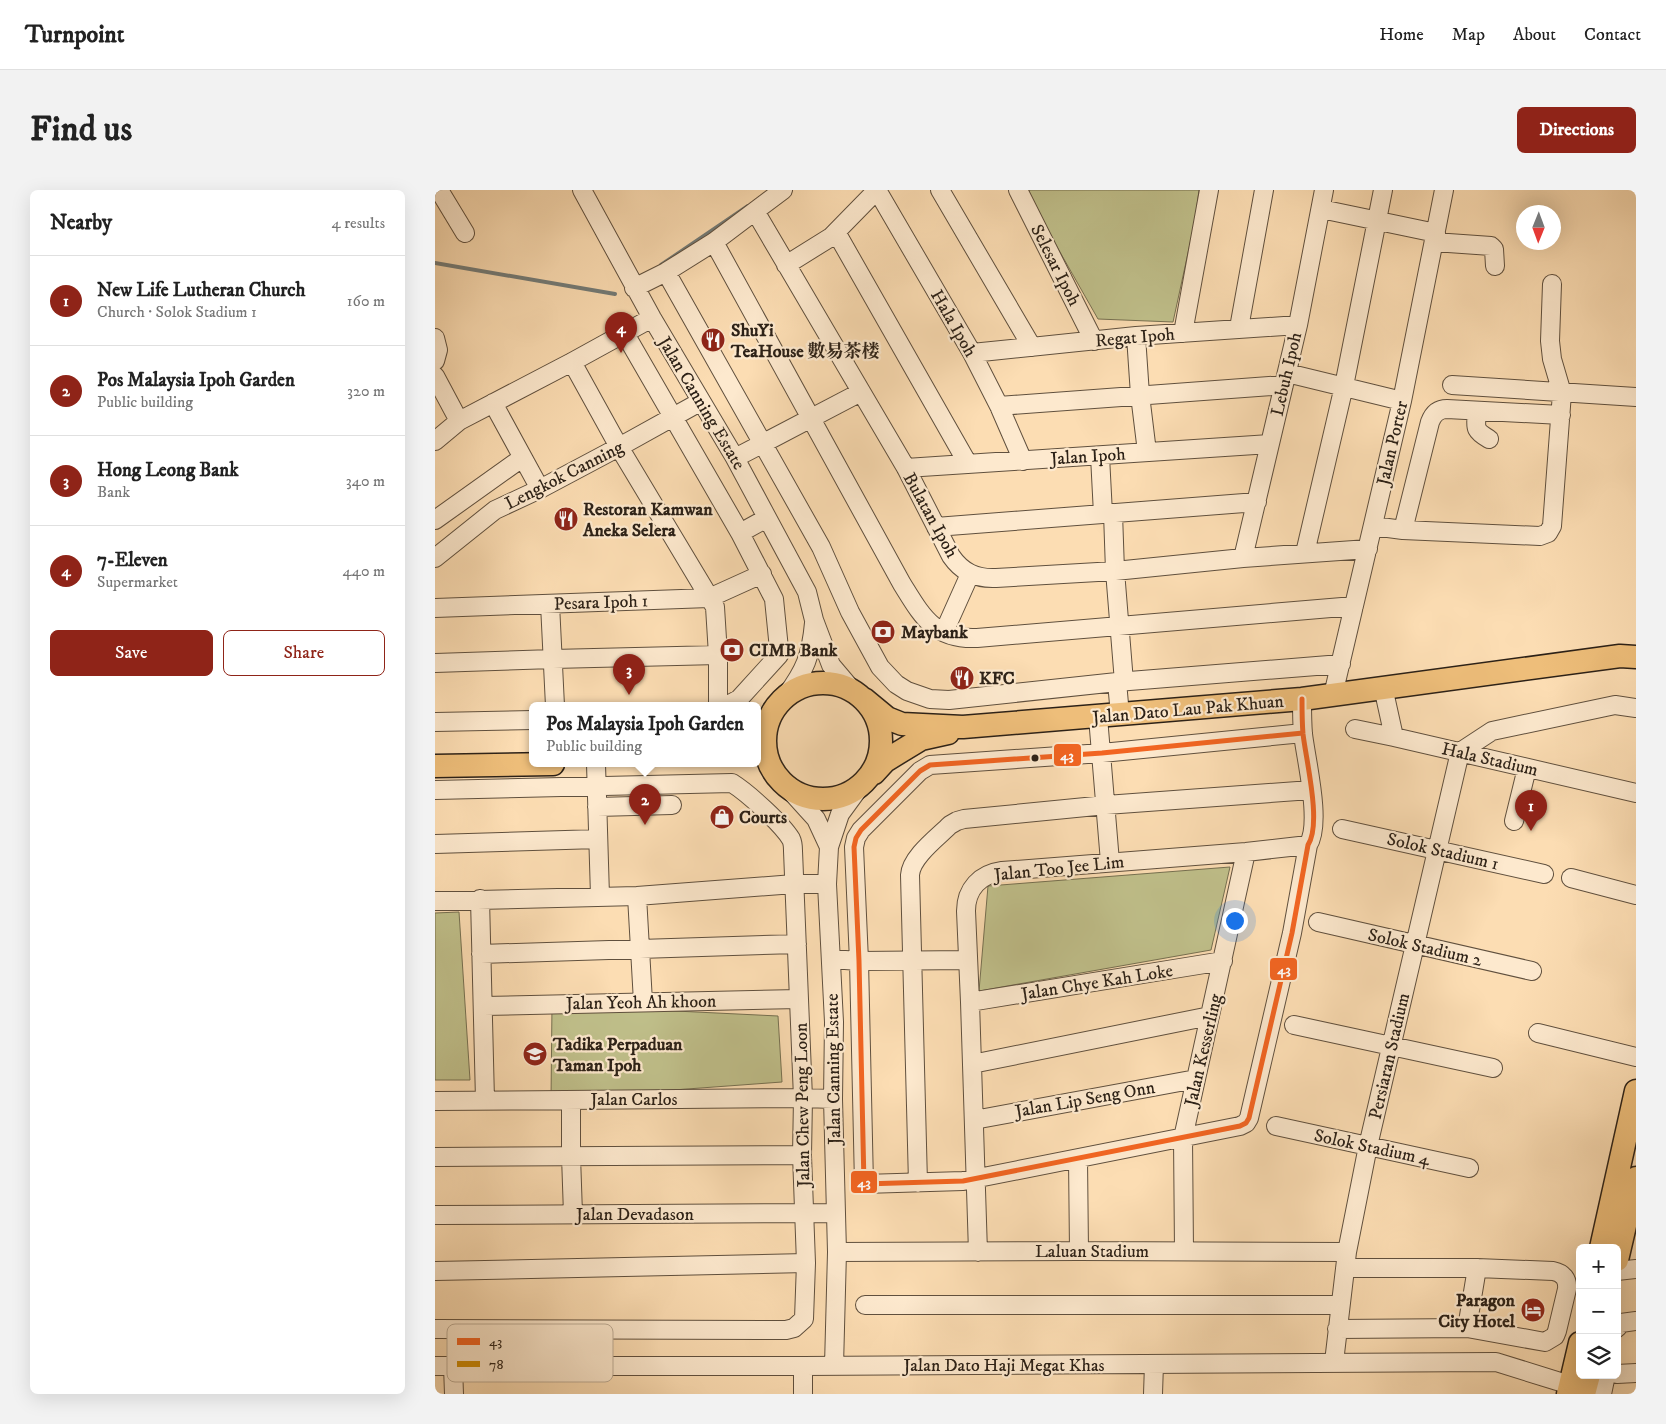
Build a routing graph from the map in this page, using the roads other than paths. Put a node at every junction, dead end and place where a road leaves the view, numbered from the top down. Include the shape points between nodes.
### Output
1 (439, 190) edge
2 (582, 190) edge
3 (783, 190) edge
4 (877, 190) edge
5 (940, 190) edge
6 (1018, 190) edge
7 (1209, 190) edge
8 (1264, 190) edge
9 (1324, 190) edge
10 (1383, 190) edge
11 (1444, 190) edge
12 (1321, 209) junction
13 (755, 211) junction
14 (1378, 222) junction
15 (836, 232) junction
16 (465, 233) dead end
17 (1435, 237) junction
18 (714, 242) junction
19 (786, 265) junction
20 (1495, 266) dead end
21 (666, 272) junction
22 (1552, 284) dead end
23 (634, 288) junction
24 (651, 318) junction
25 (1298, 324) junction
26 (1239, 328) junction
27 (624, 332) junction
28 (1183, 333) junction
29 (1136, 336) junction
30 (435, 338) edge
31 (1094, 341) junction
32 (1032, 347) junction
33 (972, 353) junction
34 (435, 361) edge
35 (572, 362) junction
36 (435, 376) edge
37 (1285, 379) junction
38 (1452, 385) dead end
39 (1344, 386) junction
40 (861, 392) junction
41 (1562, 393) junction
42 (1140, 395) junction
43 (1636, 397) edge
44 (1402, 401) junction
45 (493, 402) junction
46 (700, 402) junction
47 (999, 406) junction
48 (1477, 410) junction
49 (1561, 415) junction
50 (672, 417) junction
51 (810, 418) junction
52 (459, 421) junction
53 (1489, 440) dead end
54 (435, 441) edge
55 (762, 442) junction
56 (1270, 444) junction
57 (619, 447) junction
58 (1147, 452) junction
59 (1099, 456) junction
60 (522, 458) junction
61 (735, 458) junction
62 (1023, 460) junction
63 (968, 464) junction
64 (906, 468) junction
65 (540, 489) junction
66 (1257, 502) junction
67 (1108, 513) junction
68 (767, 518) junction
69 (435, 520) edge
70 (1373, 526) junction
71 (936, 527) junction
72 (1403, 530) junction
73 (740, 533) junction
74 (1368, 549) junction
75 (1305, 553) junction
76 (435, 558) edge
77 (1243, 558) junction
78 (1115, 571) junction
79 (762, 574) junction
80 (970, 574) junction
81 (709, 598) junction
82 (550, 604) junction
83 (1354, 606) junction
84 (435, 608) edge
85 (814, 620) junction
86 (1119, 626) junction
87 (944, 632) junction
88 (1631, 654) edge
89 (718, 655) junction
90 (553, 659) junction
91 (435, 663) edge
92 (1341, 664) junction
93 (1120, 682) junction
94 (1383, 687) junction
95 (859, 695) junction
96 (1333, 695) junction
97 (786, 696) junction
98 (1302, 699) junction
99 (555, 702) edge
100 (718, 702) edge
101 (733, 702) edge
102 (1636, 708) edge
103 (1120, 715) junction
104 (1098, 717) junction
105 (529, 720) edge
106 (435, 722) edge
107 (763, 726) edge
108 (963, 727) junction
109 (1355, 729) dead end
110 (1303, 733) junction
111 (1394, 737) junction
112 (529, 748) edge
113 (435, 751) edge
114 (1460, 752) junction
115 (1102, 753) junction
116 (529, 764) edge
117 (435, 766) edge
118 (596, 767) edge
119 (758, 767) edge
120 (1527, 768) junction
121 (781, 781) junction
122 (865, 782) junction
123 (597, 786) junction
124 (435, 790) edge
125 (1311, 790) junction
126 (1636, 793) edge
127 (672, 804) dead end
128 (1106, 805) junction
129 (597, 807) junction
130 (1514, 821) dead end
131 (1342, 829) dead end
132 (598, 839) junction
133 (435, 844) edge
134 (1308, 845) junction
135 (829, 847) junction
136 (1437, 850) junction
137 (1246, 852) junction
138 (1110, 862) junction
139 (1544, 874) dead end
140 (1571, 878) dead end
141 (794, 884) junction
142 (827, 884) junction
143 (1636, 895) edge
144 (601, 896) junction
145 (637, 896) junction
146 (480, 899) junction
147 (435, 901) edge
148 (1318, 922) dead end
149 (797, 944) junction
150 (1415, 944) junction
151 (640, 949) junction
152 (481, 954) junction
153 (831, 959) junction
154 (968, 960) junction
155 (913, 961) junction
156 (1223, 961) junction
157 (859, 962) junction
158 (1532, 971) dead end
159 (799, 999) junction
160 (643, 1002) junction
161 (971, 1002) junction
162 (484, 1006) junction
163 (1210, 1016) junction
164 (1294, 1025) dead end
165 (1538, 1033) dead end
166 (1391, 1046) junction
167 (1636, 1057) edge
168 (972, 1064) junction
169 (1493, 1068) dead end
170 (1196, 1079) junction
171 (1636, 1091) edge
172 (803, 1098) junction
173 (833, 1099) junction
174 (435, 1100) edge
175 (485, 1100) junction
176 (571, 1100) junction
177 (975, 1120) junction
178 (1276, 1126) dead end
179 (1183, 1138) junction
180 (1368, 1146) junction
181 (802, 1155) junction
182 (571, 1156) junction
183 (435, 1157) edge
184 (1079, 1159) junction
185 (1469, 1168) dead end
186 (977, 1178) junction
187 (1636, 1178) edge
188 (918, 1183) junction
189 (835, 1184) junction
190 (864, 1184) junction
191 (836, 1213) junction
192 (573, 1214) junction
193 (804, 1214) junction
194 (435, 1215) edge
195 (1602, 1244) edge
196 (1621, 1244) edge
197 (1079, 1251) junction
198 (837, 1252) junction
199 (978, 1252) junction
200 (1184, 1252) junction
201 (1346, 1260) junction
202 (806, 1263) junction
203 (1477, 1268) junction
204 (1636, 1269) edge
205 (1621, 1270) edge
206 (435, 1271) edge
207 (865, 1305) dead end
208 (1340, 1305) junction
209 (1636, 1321) edge
210 (1621, 1323) edge
211 (1467, 1328) junction
212 (1337, 1329) junction
213 (613, 1330) edge
214 (1498, 1333) junction
215 (1334, 1362) junction
216 (1496, 1362) junction
217 (1154, 1364) junction
218 (613, 1366) edge
219 (803, 1366) junction
220 (834, 1366) junction
221 (1636, 1373) edge
222 (1621, 1374) edge
223 (1605, 1379) edge
224 (1578, 1387) edge
225 (803, 1394) edge
226 (1153, 1394) edge
227 (1602, 1394) edge

1 - 16 street
2 - 23 street, Jalan Canning Estate
3 - 13 street
4 - 15 street
4 - 33 street, Hala Ipoh
5 - 32 street
6 - 31 street, Selesar Ipoh
7 - 28 street
8 - 26 street
9 - 12 street, Lebuh Ipoh
10 - 14 street
11 - 17 street, Jalan Porter
12 - 14 street
12 - 25 street, Lebuh Ipoh
13 - 18 street
13 - 19 street, Bulatan Ipoh
14 - 17 street
14 - 39 street
15 - 19 street
15 - 63 street
17 - 20 street via 1491,246
17 - 44 street, Jalan Porter
18 - 21 street
18 - 51 street
19 - 40 street, Bulatan Ipoh
21 - 23 street
21 - 55 street
22 - 41 street via 1552,359
23 - 24 street, Jalan Canning Estate
24 - 27 street
24 - 46 street, Jalan Canning Estate
25 - 26 street, Regat Ipoh
25 - 37 street, Lebuh Ipoh
26 - 28 street, Regat Ipoh
27 - 35 street
27 - 50 street
28 - 29 street, Regat Ipoh
29 - 31 street, Regat Ipoh
29 - 42 street
30 - 34 street via 438,350
31 - 32 street, Regat Ipoh
32 - 33 street, Regat Ipoh
33 - 47 street, Hala Ipoh
35 - 45 street
35 - 57 street
36 - 52 street
37 - 39 street
37 - 42 street
37 - 56 street, Lebuh Ipoh
38 - 41 street
39 - 44 street
39 - 75 street
40 - 51 street
40 - 64 street, Bulatan Ipoh
41 - 43 street
41 - 49 street
42 - 47 street
42 - 58 street
44 - 70 street, Jalan Porter
45 - 52 street
45 - 60 street
46 - 50 street, Lengkok Canning
46 - 61 street, Jalan Canning Estate
47 - 62 street, Hala Ipoh
48 - 49 street
48 - 53 street via 1476,430
48 - 72 street via 1443,409 1431,417
49 - 72 street via 1552,526 1548,533 1540,536
50 - 57 street, Lengkok Canning
50 - 73 street
51 - 55 street
51 - 87 street via 921,615
52 - 54 street
55 - 61 street
55 - 93 street via 821,547 874,658 896,684 920,696 949,700
56 - 58 street, Jalan Ipoh
56 - 66 street, Lebuh Ipoh
57 - 65 street, Lengkok Canning
57 - 81 street
58 - 59 street, Jalan Ipoh
59 - 62 street, Jalan Ipoh
59 - 67 street
60 - 65 street
60 - 69 street, Lengkok Canning
61 - 68 street, Jalan Canning Estate
62 - 63 street, Jalan Ipoh
63 - 64 street, Jalan Ipoh
64 - 71 street, Bulatan Ipoh
65 - 76 street, Lengkok Canning via 495,510
66 - 67 street
66 - 77 street, Lebuh Ipoh
67 - 71 street
67 - 78 street
68 - 73 street
68 - 85 street, Jalan Canning Estate via 807,592
70 - 72 street
70 - 74 street, Jalan Porter
71 - 80 street, Bulatan Ipoh via 957,563
73 - 79 street
74 - 75 street, Bulatan Ipoh
74 - 83 street, Jalan Porter
75 - 77 street, Bulatan Ipoh
77 - 78 street, Bulatan Ipoh
78 - 80 street, Bulatan Ipoh via 986,579
78 - 86 street
79 - 81 street, Pesara Ipoh 1
79 - 101 street via 775,604 779,655
80 - 87 street
81 - 82 street, Pesara Ipoh 1
81 - 89 street via 715,606
82 - 84 street, Pesara Ipoh 1
82 - 90 street
83 - 86 street
83 - 92 street, Jalan Porter
85 - 95 street, Jalan Canning Estate via 831,666
85 - 97 street, Jalan Canning Estate via 804,669
86 - 87 street via 966,639
86 - 93 street
88 - 94 main road, Jalan Dato Lau Pak Khuan
89 - 90 street
89 - 100 street
90 - 91 street
90 - 99 street
92 - 93 street
92 - 96 street, Jalan Porter
93 - 103 street
94 - 96 main road, Jalan Dato Lau Pak Khuan
94 - 111 street
95 - 97 main road via 836,684 818,683 801,687
95 - 108 main road, Jalan Dato Lau Pak Khuan via 887,718 902,724
95 - 122 main road via 875,713 881,729 879,762
96 - 98 main road, Jalan Dato Lau Pak Khuan
97 - 107 main road
98 - 103 main road, Jalan Dato Lau Pak Khuan
98 - 110 street
102 - 114 street via 1615,705 1492,731
103 - 104 main road, Jalan Dato Lau Pak Khuan
104 - 108 main road, Jalan Dato Lau Pak Khuan
104 - 115 street
105 - 106 street
107 - 121 main road via 767,759
108 - 122 main road, Jalan Dato Lau Pak Khuan via 921,739 885,761
109 - 111 street, Hala Stadium
110 - 115 street
110 - 125 street
111 - 114 street, Hala Stadium
112 - 113 main road
114 - 120 street, Hala Stadium
114 - 136 street, Persiaran Stadium
115 - 128 street
115 - 157 street via 935,765 920,771 856,838
116 - 117 main road
118 - 123 street
119 - 121 main road
120 - 126 street, Hala Stadium
120 - 130 street
121 - 122 main road via 804,796 823,800 842,797
121 - 135 street, Jalan Canning Estate via 816,819
122 - 135 street via 840,814
123 - 124 street, Jalan Chew Peng Loon
123 - 129 street
123 - 141 street, Jalan Chew Peng Loon via 733,783 746,792 792,841
125 - 128 street
125 - 134 street via 1314,826
127 - 129 street
128 - 138 street
128 - 155 street via 953,822 912,866
129 - 132 street
131 - 136 street, Solok Stadium 1
132 - 133 street
132 - 144 street
134 - 137 street, Jalan Too Jee Lim
134 - 179 street via 1292,933 1248,1120 1240,1126
135 - 142 street, Jalan Canning Estate
136 - 139 street, Solok Stadium 1
136 - 150 street, Persiaran Stadium
137 - 138 street, Jalan Too Jee Lim
137 - 156 street, Jalan Kesserling
138 - 154 street, Jalan Too Jee Lim via 1002,871 985,876 971,888 966,902
140 - 143 street
141 - 142 street
141 - 145 street
141 - 149 street, Jalan Chew Peng Loon
142 - 153 street, Jalan Canning Estate
144 - 145 street
144 - 146 street
145 - 151 street
146 - 147 street
146 - 152 street
148 - 150 street, Solok Stadium 2
149 - 151 street
149 - 159 street, Jalan Chew Peng Loon
150 - 158 street, Solok Stadium 2
150 - 166 street, Persiaran Stadium
151 - 152 street
151 - 160 street
152 - 162 street
153 - 157 street
153 - 173 street, Jalan Canning Estate
154 - 155 street
154 - 161 street, Jalan Too Jee Lim
155 - 157 street
155 - 188 street
156 - 161 street, Jalan Chye Kah Loke
156 - 163 street, Jalan Kesserling
157 - 190 street
159 - 160 street, Jalan Yeoh Ah khoon
159 - 172 street, Jalan Chew Peng Loon
160 - 162 street, Jalan Yeoh Ah khoon
161 - 168 street, Jalan Too Jee Lim
162 - 175 street
163 - 168 street
163 - 170 street, Jalan Kesserling
164 - 166 street
165 - 167 street
166 - 169 street
166 - 180 street, Persiaran Stadium
168 - 177 street, Jalan Too Jee Lim
170 - 177 street, Jalan Lip Seng Onn
170 - 179 street, Jalan Kesserling
171 - 195 main road
172 - 173 street, Jalan Carlos
172 - 176 street, Jalan Carlos
172 - 181 street, Jalan Chew Peng Loon
173 - 189 street, Jalan Canning Estate
174 - 175 street, Jalan Carlos
175 - 176 street, Jalan Carlos
176 - 182 street
177 - 186 street, Jalan Too Jee Lim
178 - 180 street, Solok Stadium 4
179 - 184 street
179 - 200 street, Jalan Kesserling
180 - 185 street, Solok Stadium 4
180 - 201 street, Persiaran Stadium
181 - 182 street
181 - 193 street, Jalan Chew Peng Loon
182 - 183 street
182 - 192 street
184 - 186 street
184 - 197 street
186 - 188 street
186 - 199 street, Jalan Too Jee Lim
187 - 196 main road
188 - 190 street
189 - 190 street
189 - 191 street, Jalan Canning Estate
191 - 193 street, Jalan Devadason
191 - 198 street, Jalan Canning Estate
192 - 193 street, Jalan Devadason
192 - 194 street, Jalan Devadason
193 - 202 street, Jalan Chew Peng Loon
197 - 199 street, Laluan Stadium
197 - 200 street, Laluan Stadium
198 - 199 street, Laluan Stadium
198 - 220 street, Jalan Canning Estate
200 - 201 street, Laluan Stadium
201 - 203 street, Laluan Stadium
201 - 208 street, Persiaran Stadium
202 - 206 street
202 - 213 street, Jalan Chew Peng Loon via 804,1319 794,1328
203 - 211 street
203 - 214 street, Laluan Stadium via 1560,1272 1567,1282 1557,1331 1550,1340 1539,1342
204 - 205 street
207 - 208 street
208 - 212 street, Persiaran Stadium
209 - 210 street
211 - 212 street
211 - 214 street
212 - 215 street, Persiaran Stadium
214 - 216 street
215 - 216 street, Jalan Dato Haji Megat Khas
215 - 217 street, Jalan Dato Haji Megat Khas
216 - 224 street, Jalan Dato Haji Megat Khas
217 - 220 street, Jalan Dato Haji Megat Khas
217 - 226 street
218 - 219 street, Jalan Dato Haji Megat Khas
219 - 220 street, Jalan Dato Haji Megat Khas
219 - 225 street
221 - 222 street
223 - 227 street

